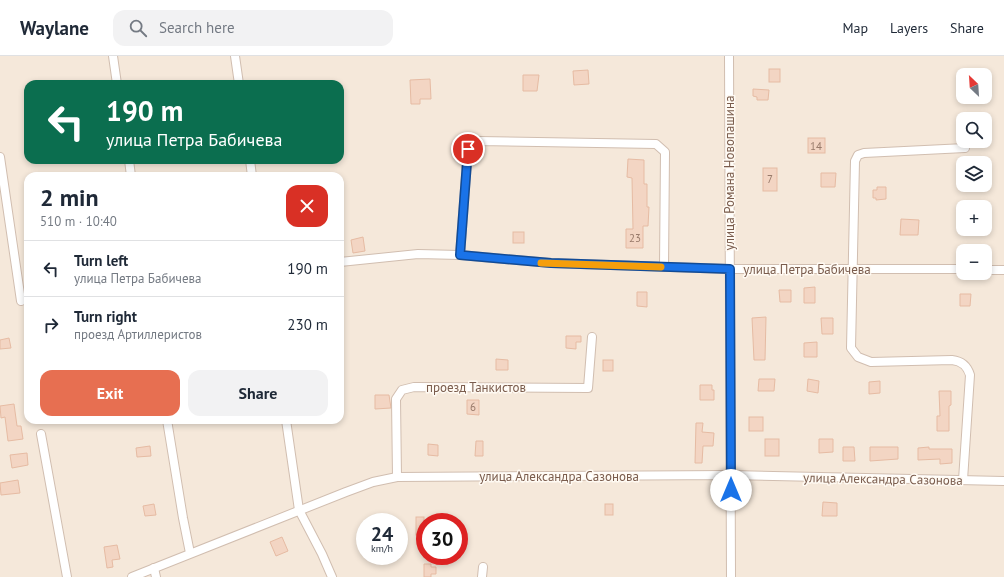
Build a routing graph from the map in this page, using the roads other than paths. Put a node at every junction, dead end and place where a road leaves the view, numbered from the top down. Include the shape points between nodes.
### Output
1 (113, 56) edge
2 (236, 56) edge
3 (728, 56) edge
4 (116, 80) edge
5 (239, 80) edge
6 (964, 148) dead end
7 (0, 157) edge
8 (460, 255) junction
9 (344, 262) edge
10 (664, 267) junction
11 (730, 269) junction
12 (853, 269) junction
13 (956, 270) edge
14 (992, 270) edge
15 (1004, 270) edge
16 (21, 301) dead end
17 (592, 337) dead end
18 (169, 424) edge
19 (287, 424) edge
20 (41, 434) dead end
21 (731, 475) junction
22 (397, 477) junction
23 (963, 480) junction
24 (1004, 481) edge
25 (299, 510) junction
26 (190, 553) junction
27 (483, 567) dead end
28 (154, 568) junction
29 (67, 577) edge
30 (132, 577) edge
31 (156, 577) edge
32 (332, 577) edge
33 (482, 577) edge
34 (731, 577) edge

1 - 4 street
2 - 5 street
3 - 11 street, улица Романа Новопашина
6 - 12 street via 858,155 855,161
7 - 16 street
8 - 9 street, улица Петра Бабичева via 418,254
8 - 10 street, улица Петра Бабичева via 551,263
8 - 10 street via 468,149 478,141 656,144 665,152
10 - 11 street, улица Петра Бабичева
11 - 12 street, улица Петра Бабичева
11 - 21 street, улица Романа Новопашина
12 - 13 street, улица Петра Бабичева
12 - 23 street via 852,348 858,357 871,362 952,360 963,364 969,370
14 - 15 street
17 - 22 street, проезд Танкистов via 588,388 414,387 402,390 396,399
18 - 26 street
19 - 25 street
20 - 29 street
21 - 22 street, улица Александра Сазонова
21 - 23 street, улица Александра Сазонова
21 - 34 street, улица Романа Новопашина
22 - 25 street, улица Александра Сазонова via 373,482
23 - 24 street, улица Александра Сазонова
25 - 26 street, улица Александра Сазонова
25 - 32 street
26 - 28 street, улица Александра Сазонова
27 - 33 street
28 - 30 street, улица Александра Сазонова
28 - 31 street

